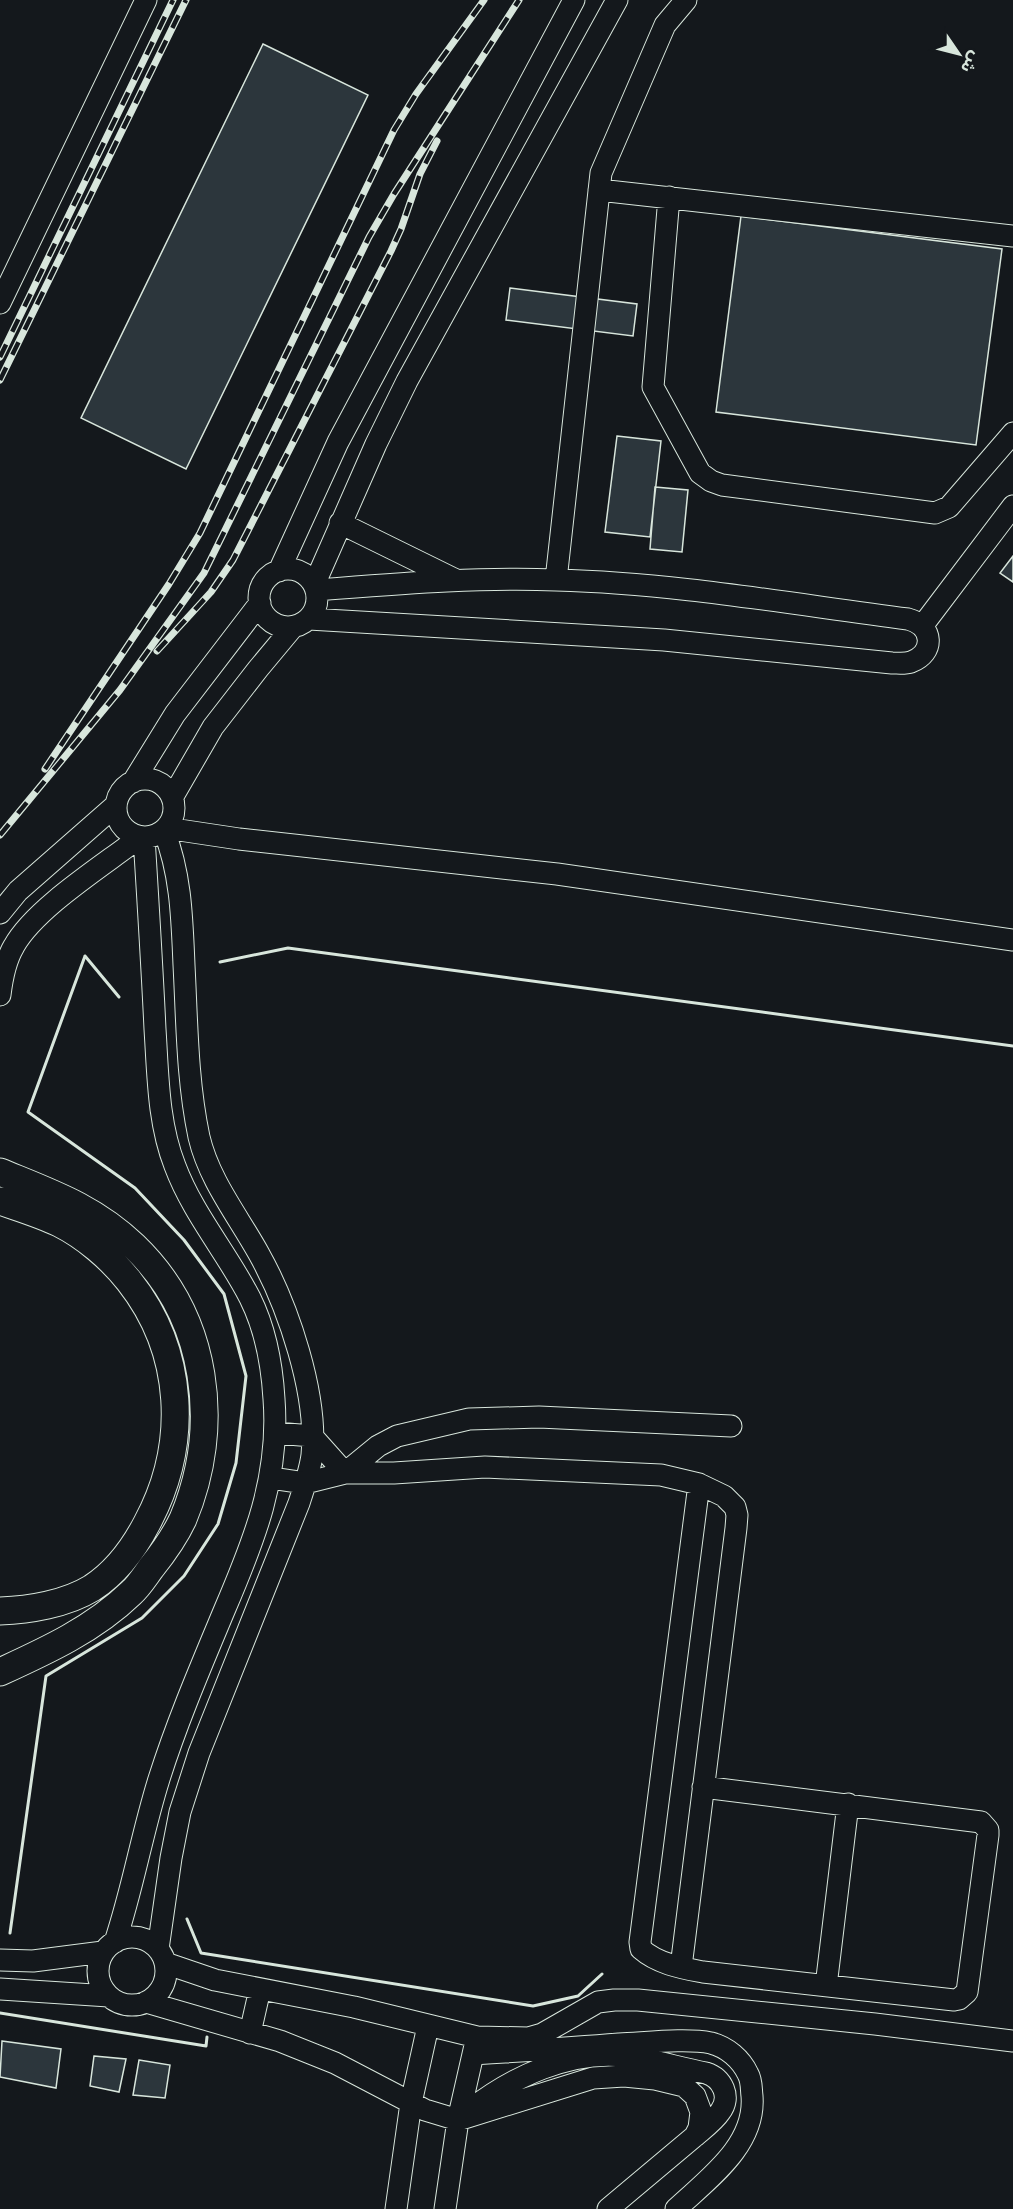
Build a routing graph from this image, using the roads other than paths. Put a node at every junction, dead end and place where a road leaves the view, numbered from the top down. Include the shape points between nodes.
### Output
1 (146, 0) edge
2 (574, 0) edge
3 (617, 0) edge
4 (686, 0) edge
5 (599, 190) junction
6 (669, 197) junction
7 (1013, 236) edge
8 (0, 303) edge
9 (1013, 433) edge
10 (1013, 506) edge
11 (340, 523) junction
12 (279, 571) junction
13 (556, 580) junction
14 (456, 581) junction
15 (315, 587) junction
16 (260, 603) junction
17 (301, 623) junction
18 (923, 625) junction
19 (133, 782) junction
20 (173, 803) junction
21 (116, 805) junction
22 (153, 833) junction
23 (239, 839) junction
24 (0, 913) edge
25 (1013, 940) edge
26 (0, 995) edge
27 (0, 1172) edge
28 (0, 1201) edge
29 (67, 1212) junction
30 (731, 1425) dead end
31 (276, 1433) junction
32 (312, 1436) junction
33 (345, 1473) junction
34 (271, 1478) junction
35 (305, 1483) junction
36 (699, 1484) junction
37 (1, 1610) edge
38 (0, 1672) edge
39 (703, 1787) junction
40 (848, 1804) junction
41 (109, 1947) junction
42 (162, 1956) junction
43 (0, 1960) edge
44 (681, 1967) junction
45 (826, 1986) junction
46 (0, 1989) edge
47 (260, 1989) junction
48 (109, 1996) junction
49 (146, 2002) junction
50 (428, 2026) junction
51 (250, 2033) junction
52 (1013, 2041) edge
53 (475, 2046) junction
54 (411, 2103) junction
55 (724, 2105) junction
56 (753, 2110) junction
57 (458, 2120) junction
58 (689, 2142) junction
59 (396, 2209) edge
60 (445, 2209) edge
61 (608, 2209) edge
62 (676, 2209) edge

1 - 8 street
2 - 12 street via 338,442
3 - 11 street via 407,381
4 - 5 street via 665,25 601,174
5 - 6 street
5 - 13 street
6 - 7 street
6 - 9 street via 653,387 700,473 711,481 935,513 949,507
10 - 18 street
11 - 14 street
11 - 15 street
12 - 15 street via 302,572
12 - 16 street via 262,585
13 - 14 street
13 - 18 street via 650,586 908,619
14 - 15 street
15 - 17 street via 317,603
16 - 17 street via 268,619 284,627
16 - 19 street via 175,714
17 - 18 street via 664,640 906,663 926,648 927,631
17 - 20 street via 258,669 213,727
19 - 20 street via 154,781 166,789
19 - 21 street via 122,791
20 - 22 street via 174,816
20 - 23 street
21 - 22 street via 118,819 127,831
21 - 24 street via 18,891
22 - 23 street
22 - 26 street via 58,899 21,934 6,962
22 - 31 street via 159,1082 165,1133 188,1194 251,1300 271,1368
22 - 32 street via 175,860 182,903 188,1057 200,1139 215,1179 281,1296 308,1395
23 - 25 street via 557,874
27 - 29 main road
28 - 29 main road
29 - 37 main road via 129,1280 150,1312 165,1347 174,1390 176,1431 171,1467 140,1537 118,1566 92,1588 43,1606
29 - 38 main road via 104,1221 135,1246 162,1278 185,1320 197,1355 205,1394 204,1436 182,1520 133,1592 101,1619
30 - 33 street via 539,1417 469,1419 397,1436
31 - 32 street
31 - 34 street
32 - 33 street
32 - 35 street
33 - 35 street
33 - 36 street via 531,1468 661,1475
34 - 35 street
34 - 41 street via 247,1556 158,1780 131,1889
35 - 42 street via 199,1753 180,1812 171,1858
36 - 39 street via 724,1496 737,1515
36 - 44 street via 640,1942 641,1949 654,1959
39 - 40 street
39 - 44 street
40 - 45 street
40 - 45 street via 981,1822 988,1830 987,1846 969,1987 964,1996 954,2000
41 - 42 street via 138,1937
41 - 43 street via 33,1961
41 - 48 street via 100,1960 98,1975
42 - 47 street via 215,1980
42 - 49 street via 165,1979
44 - 45 street
46 - 48 street
47 - 50 street
47 - 51 street
48 - 49 street via 130,2005
49 - 51 street
50 - 53 street
50 - 54 street
51 - 54 street via 335,2063
52 - 53 street via 614,2000 598,2002 542,2034
53 - 56 street via 709,2043 735,2055 747,2070
53 - 57 street
54 - 57 street
54 - 59 street
55 - 56 street
55 - 57 street via 724,2089 712,2075 624,2056 594,2055 515,2081
55 - 58 street
56 - 62 street via 746,2132 733,2152
57 - 58 street via 593,2078 624,2076 684,2086 695,2096 701,2120
57 - 60 street
58 - 61 street

